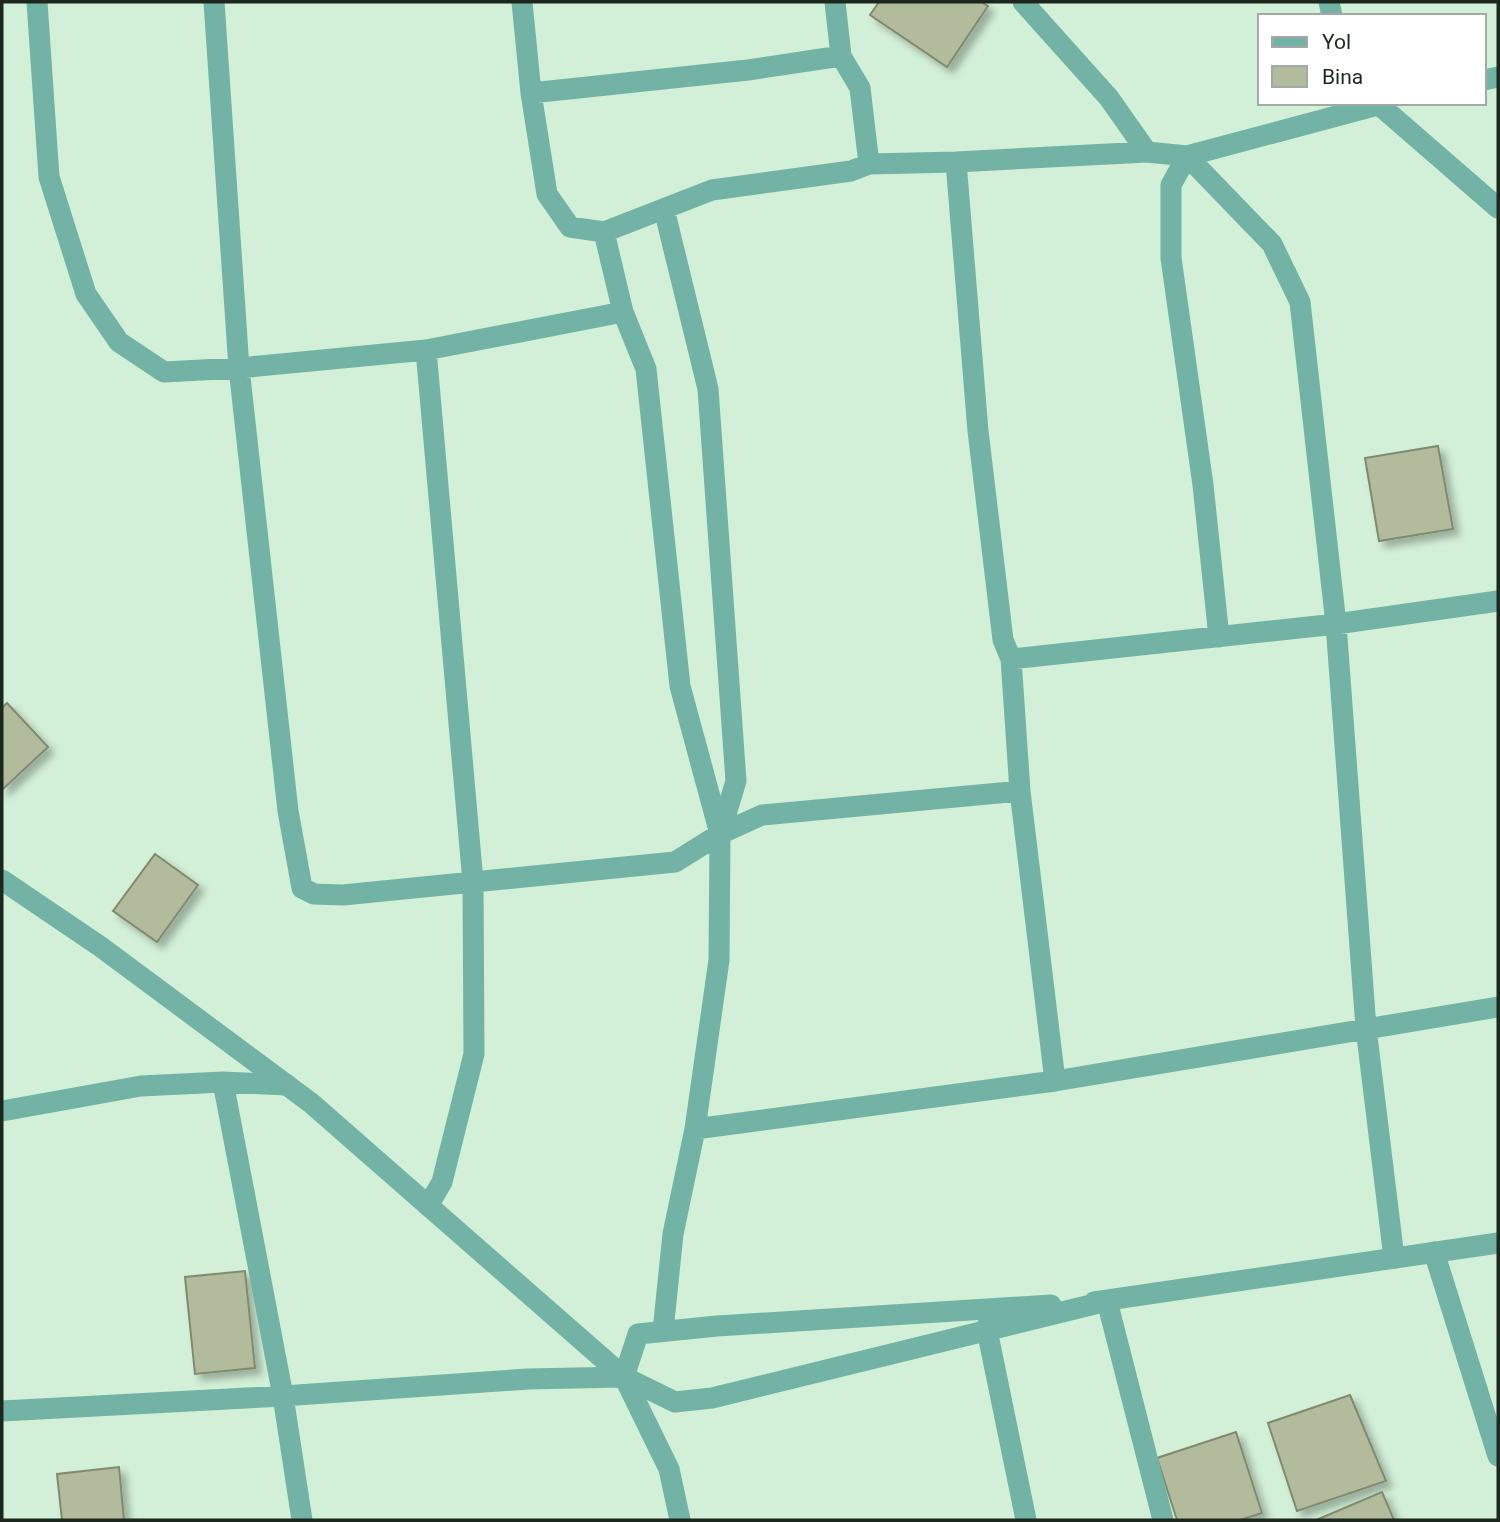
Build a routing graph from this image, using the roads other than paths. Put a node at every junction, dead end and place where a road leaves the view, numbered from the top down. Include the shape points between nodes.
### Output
1 (37, 2) edge
2 (214, 2) edge
3 (522, 2) edge
4 (835, 2) edge
5 (1023, 2) edge
6 (841, 56) junction
7 (531, 93) junction
8 (1376, 105) edge
9 (1381, 105) edge
10 (1147, 152) junction
11 (1187, 156) junction
12 (956, 162) junction
13 (869, 164) junction
14 (1498, 208) edge
15 (664, 209) junction
16 (604, 232) junction
17 (623, 312) junction
18 (426, 350) junction
19 (240, 368) junction
20 (1498, 601) edge
21 (1336, 624) junction
22 (1219, 637) junction
23 (1011, 659) junction
24 (1020, 791) junction
25 (720, 835) junction
26 (2, 880) edge
27 (473, 882) junction
28 (1498, 1007) edge
29 (1366, 1028) junction
30 (1055, 1081) junction
31 (223, 1082) junction
32 (287, 1085) junction
33 (2, 1111) edge
34 (695, 1129) junction
35 (428, 1206) junction
36 (1498, 1243) edge
37 (1434, 1252) junction
38 (1394, 1258) junction
39 (1107, 1301) junction
40 (990, 1308) junction
41 (987, 1330) junction
42 (663, 1331) junction
43 (624, 1377) junction
44 (283, 1396) junction
45 (2, 1410) edge
46 (1498, 1456) edge
47 (302, 1520) edge
48 (680, 1520) edge
49 (1026, 1520) edge
50 (1163, 1520) edge

1 - 19 street via 49,177 86,294 119,342 164,372
2 - 19 street
3 - 7 street
4 - 6 street
5 - 10 street via 1109,98
6 - 7 street
6 - 13 street via 860,88
7 - 16 street via 547,194 570,227
8 - 11 street
9 - 14 street
10 - 11 street
10 - 12 street
11 - 21 street via 1272,244 1300,302
11 - 22 street via 1171,185 1171,258
12 - 13 street
12 - 23 street via 978,431 1003,640
13 - 15 street via 851,171 712,190
15 - 16 street
15 - 25 street via 708,389 736,780
16 - 17 street
17 - 18 street
17 - 25 street via 646,369 680,686
18 - 19 street
18 - 27 street
19 - 27 street via 288,811 302,888 314,894 343,895
20 - 21 street
21 - 22 street
21 - 29 street
22 - 23 street
23 - 24 street
24 - 25 street via 762,815
24 - 30 street
25 - 27 street via 675,862
25 - 34 street via 719,960
26 - 32 street
27 - 35 street via 474,1054 442,1182
28 - 29 street
29 - 30 street
29 - 38 street
30 - 34 street
31 - 32 street
31 - 33 street via 141,1086
31 - 44 street
32 - 35 street
34 - 42 street via 673,1234
35 - 43 street
36 - 37 street
37 - 38 street
37 - 46 street
38 - 39 street
39 - 40 street
39 - 41 street
39 - 50 street
40 - 41 street
40 - 42 street
41 - 43 street via 712,1398 675,1402
41 - 49 street
42 - 43 street via 638,1334
43 - 44 street
43 - 48 street via 669,1469
44 - 45 street
44 - 47 street

